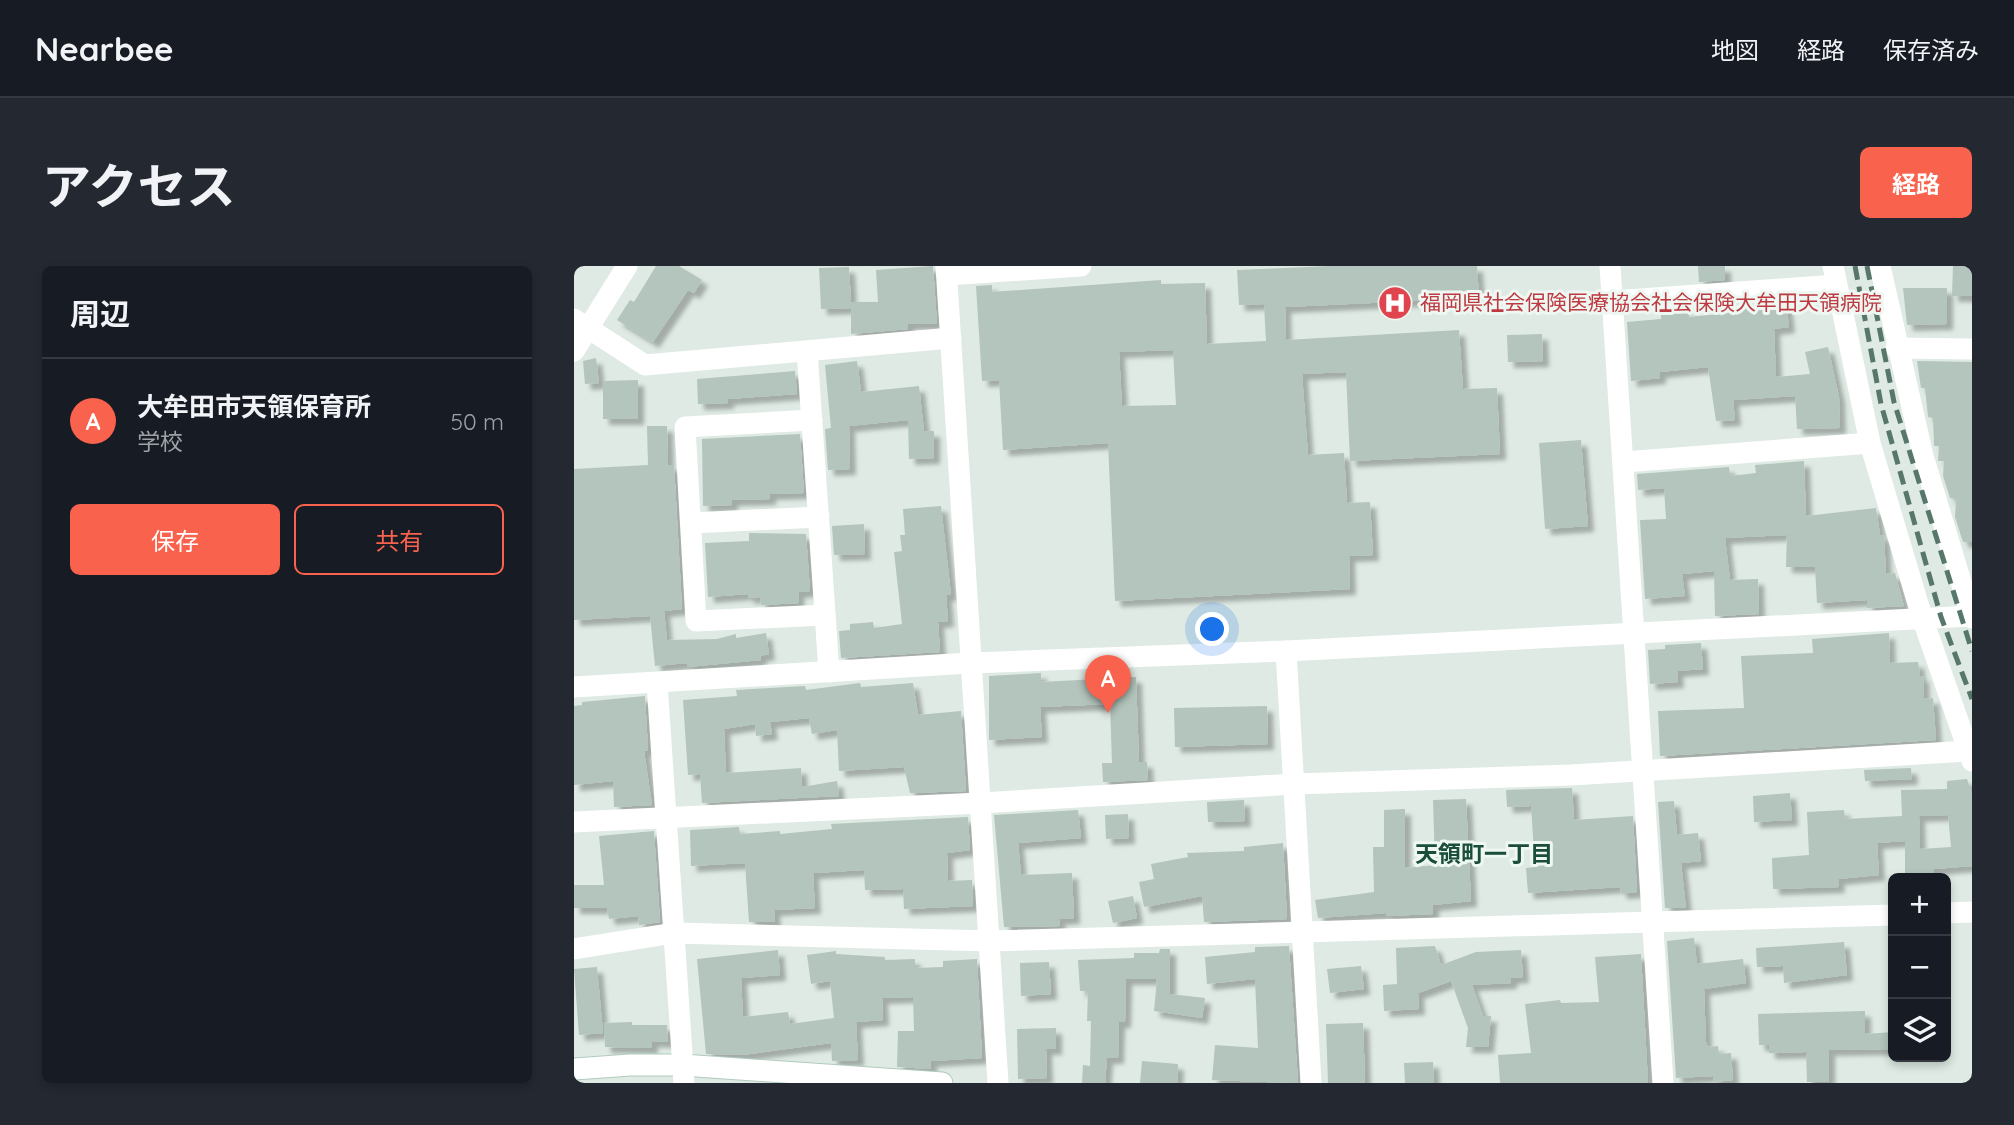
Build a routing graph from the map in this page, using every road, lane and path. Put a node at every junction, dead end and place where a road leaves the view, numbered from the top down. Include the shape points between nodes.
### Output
1 (627, 266) edge
2 (1081, 266) edge
3 (1610, 266) edge
4 (1880, 266) edge
5 (946, 270) edge
6 (1834, 276) edge
7 (1613, 301) junction
8 (581, 323) edge
9 (951, 338) junction
10 (1896, 348) junction
11 (1972, 349) edge
12 (574, 351) edge
13 (807, 351) junction
14 (812, 420) junction
15 (1870, 443) junction
16 (1624, 462) junction
17 (819, 517) junction
18 (691, 523) junction
19 (825, 615) junction
20 (1972, 616) edge
21 (1922, 617) junction
22 (1633, 633) junction
23 (1286, 651) junction
24 (970, 663) junction
25 (830, 672) junction
26 (657, 683) junction
27 (574, 687) edge
28 (1970, 756) edge
29 (1642, 771) junction
30 (1294, 784) junction
31 (980, 803) junction
32 (667, 818) junction
33 (574, 822) edge
34 (1972, 912) edge
35 (1951, 913) edge
36 (1888, 915) edge
37 (1651, 923) junction
38 (1303, 932) junction
39 (674, 933) junction
40 (990, 941) junction
41 (574, 948) edge
42 (574, 1069) edge
43 (683, 1074) edge
44 (942, 1083) edge
45 (998, 1083) edge
46 (1311, 1083) edge
47 (1663, 1083) edge

1 - 8 street
2 - 5 street
3 - 7 street
4 - 10 street
5 - 9 street
6 - 7 street
6 - 15 street
7 - 16 street
8 - 12 street
8 - 13 street via 646,365
9 - 13 street
9 - 24 street
10 - 11 street
10 - 20 street
13 - 14 street
14 - 17 street
14 - 18 street via 685,427
15 - 16 street
15 - 21 street
16 - 22 street
17 - 18 street
17 - 19 street
18 - 19 street via 696,621
19 - 25 street
20 - 21 street
21 - 22 street
21 - 28 street
22 - 23 street
22 - 29 street
23 - 24 street
23 - 30 street
24 - 25 street
24 - 31 street
25 - 26 street
26 - 27 street
26 - 32 street
28 - 29 street
29 - 30 street
29 - 37 street
30 - 31 street
30 - 38 street
31 - 32 street
31 - 40 street
32 - 33 street
32 - 39 street
34 - 35 street
36 - 37 street
37 - 38 street
37 - 47 street
38 - 40 street
38 - 46 street
39 - 40 street
39 - 41 street
39 - 43 street
40 - 45 street
42 - 43 street via 630,1065
43 - 44 street

